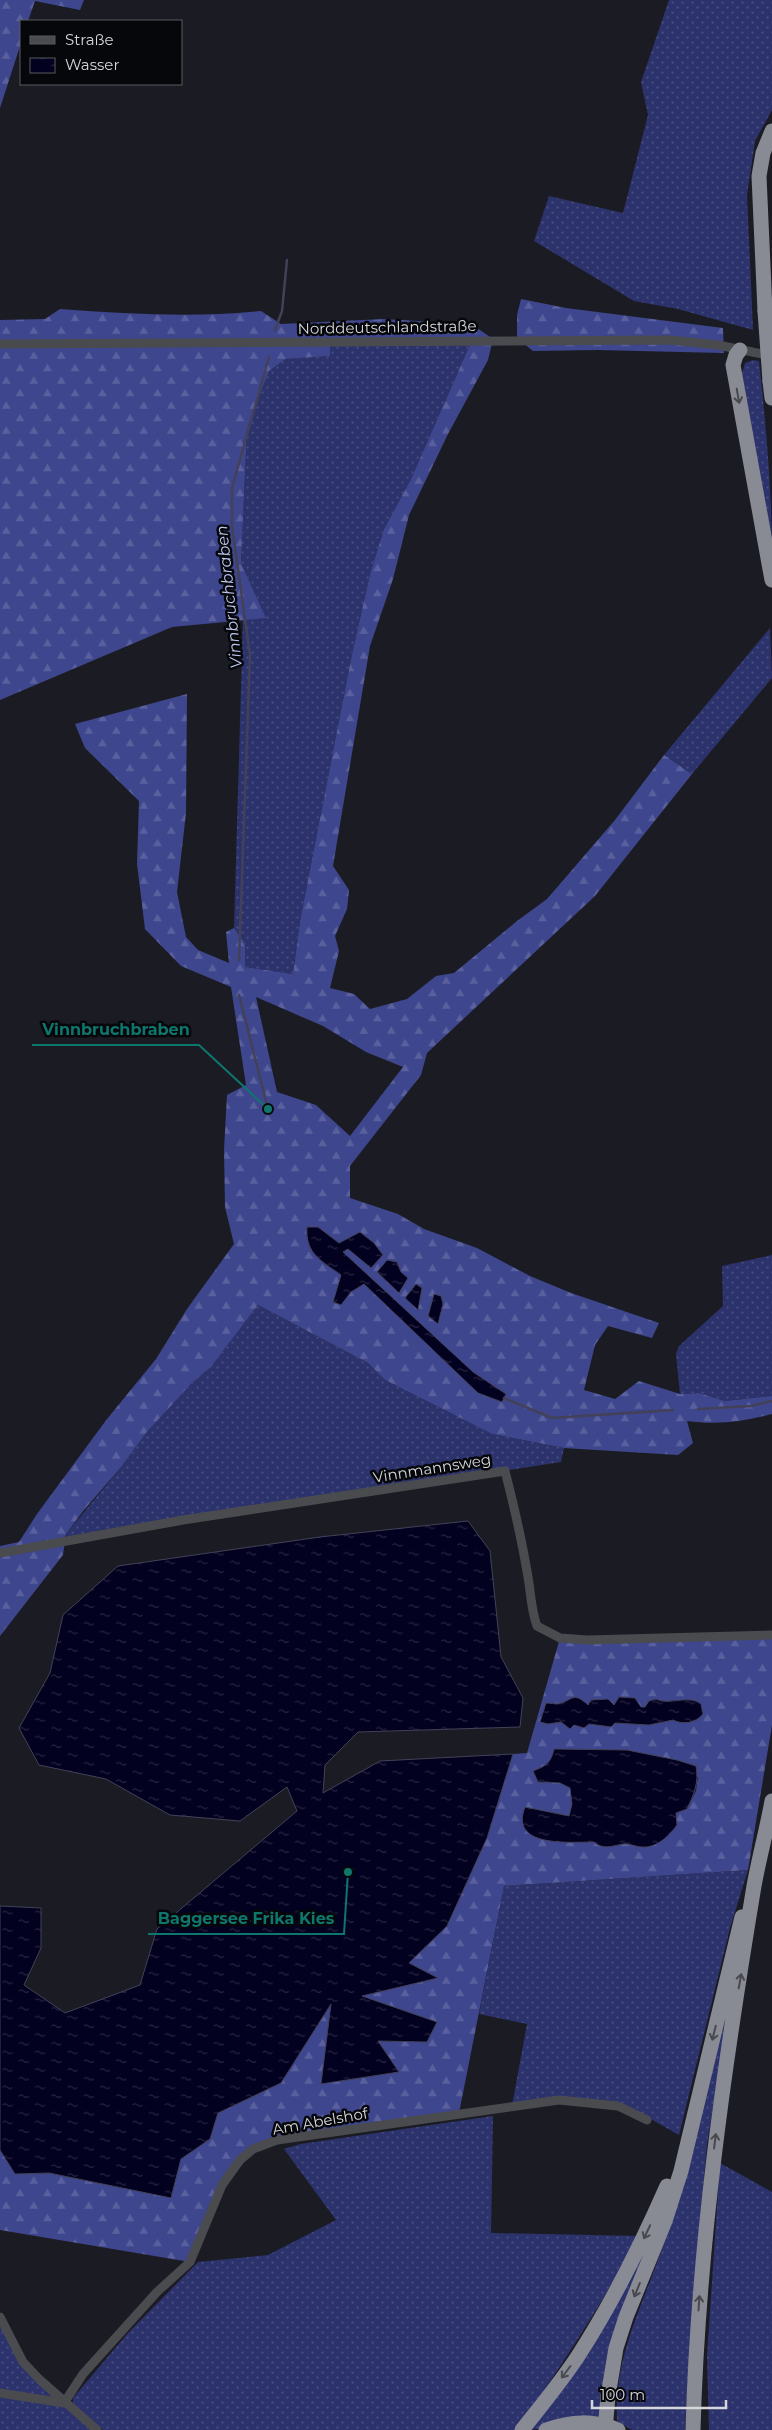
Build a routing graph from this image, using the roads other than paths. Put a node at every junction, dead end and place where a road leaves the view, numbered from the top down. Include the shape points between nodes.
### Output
1 (772, 131) edge
2 (0, 344) edge
3 (740, 350) junction
4 (772, 356) edge
5 (772, 398) edge
6 (772, 580) edge
7 (0, 1553) edge
8 (772, 1634) edge
9 (772, 1801) edge
10 (754, 1885) junction
11 (696, 2105) junction
12 (647, 2120) dead end
13 (0, 2317) edge
14 (0, 2392) edge
15 (64, 2403) junction
16 (97, 2430) edge
17 (522, 2430) edge
18 (546, 2430) edge
19 (605, 2430) edge
20 (618, 2430) edge
21 (693, 2430) edge

1 - 5 highway, bridge via 759,176
2 - 3 street, Norddeutschlandstraße via 670,340 695,341
3 - 4 street, Norddeutschlandstraße
3 -> 6 highway via 733,365
7 - 8 street, Vinnmannsweg via 183,1520 505,1471 537,1626 560,1638 587,1640
9 - 10 highway
10 -> 11 highway via 740,1922
21 -> 10 highway via 695,2352 708,2198
11 -> 17 highway via 668,2186 629,2268 577,2358
11 -> 19 highway, bridge via 681,2171 665,2221 616,2348
12 - 15 street, Am Abelshof via 618,2106 559,2100 277,2140 252,2149 222,2185 190,2262 157,2292 89,2368
13 - 15 street via 23,2362
14 - 15 street
15 - 16 street
18 - 20 highway via 566,2423 592,2421

